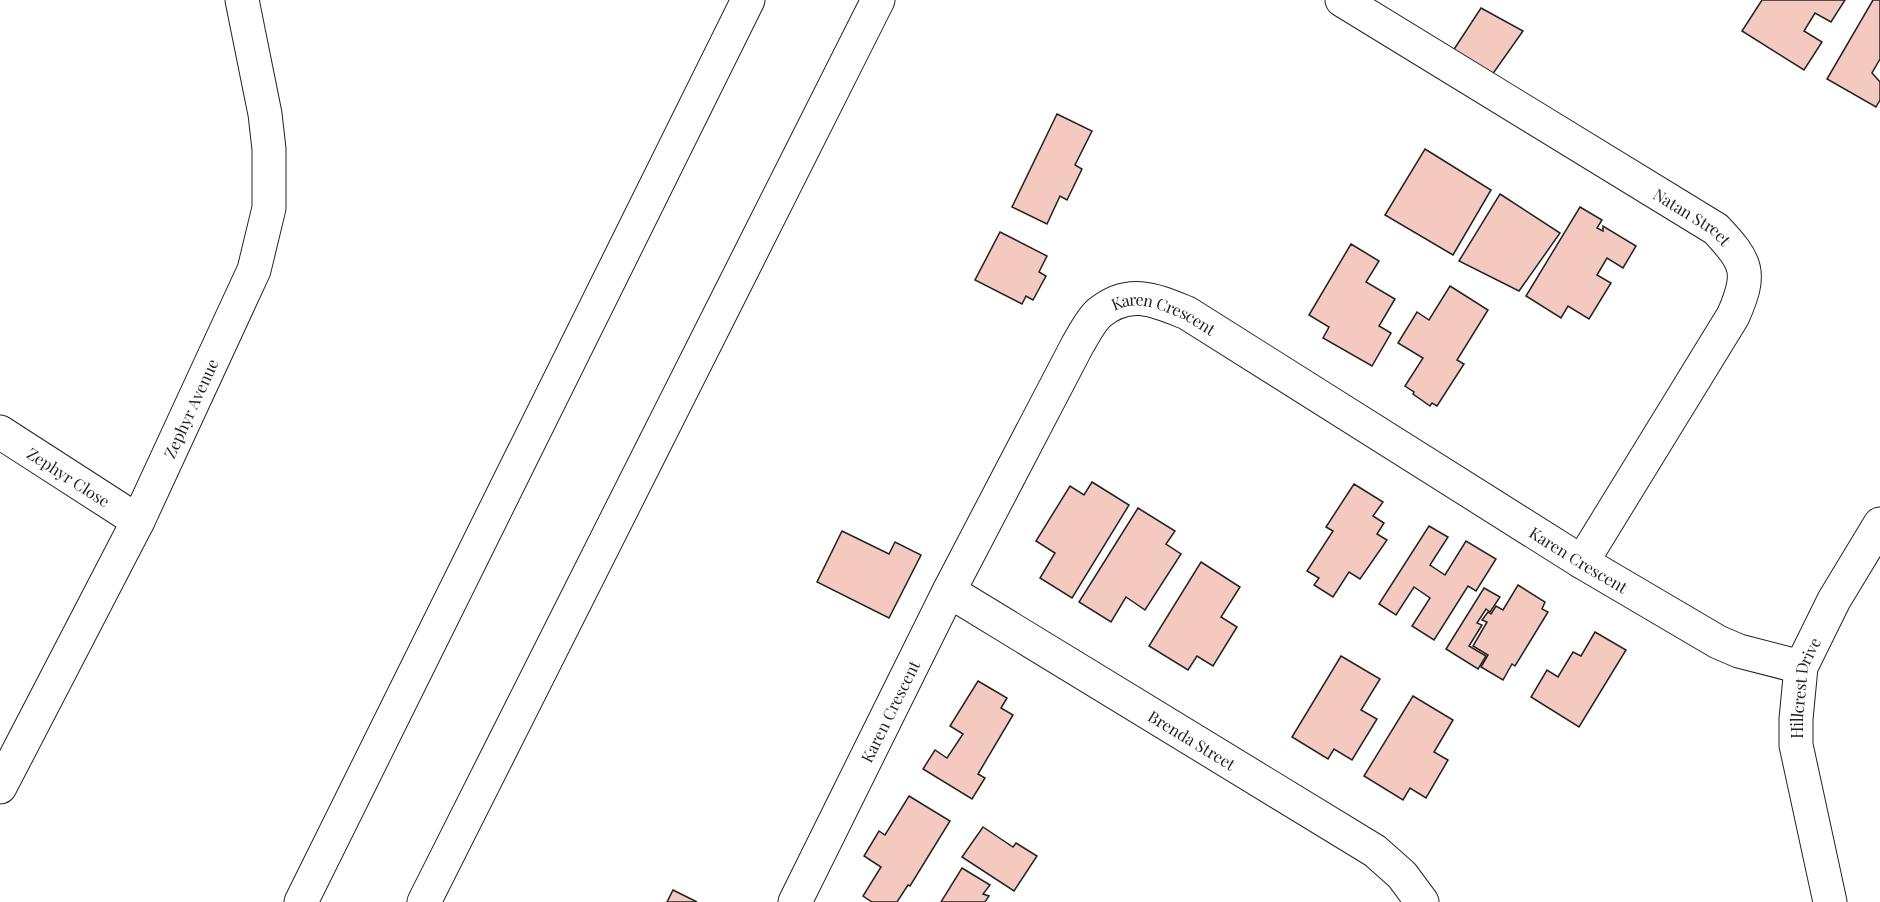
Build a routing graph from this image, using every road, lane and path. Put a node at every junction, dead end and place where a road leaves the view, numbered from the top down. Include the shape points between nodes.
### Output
1 (242, 0) edge
2 (748, 0) edge
3 (878, 0) edge
4 (1342, 0) edge
5 (0, 432) edge
6 (138, 521) junction
7 (1880, 524) edge
8 (1582, 562) junction
9 (949, 591) junction
10 (1801, 667) junction
11 (0, 787) edge
12 (301, 902) edge
13 (424, 902) edge
14 (795, 902) edge
15 (1422, 902) edge
16 (1830, 902) edge

1 - 6 main road, Zephyr Avenue via 265,114 269,208 254,270
2 - 12 main road
3 - 13 main road
4 - 8 main road, Natan Street via 1716,229 1742,259 1745,278 1733,316
5 - 6 main road, Zephyr Close
6 - 11 main road, Zephyr Avenue
7 - 10 main road, Hillcrest Drive via 1834,600
8 - 9 main road, Karen Crescent via 1186,313 1153,299 1123,298 1098,314 1078,344
8 - 10 main road, Karen Crescent via 1718,642
9 - 14 main road, Karen Crescent
9 - 15 main road, Brenda Street via 1375,851 1402,875
10 - 16 main road, Hillcrest Drive via 1796,744

